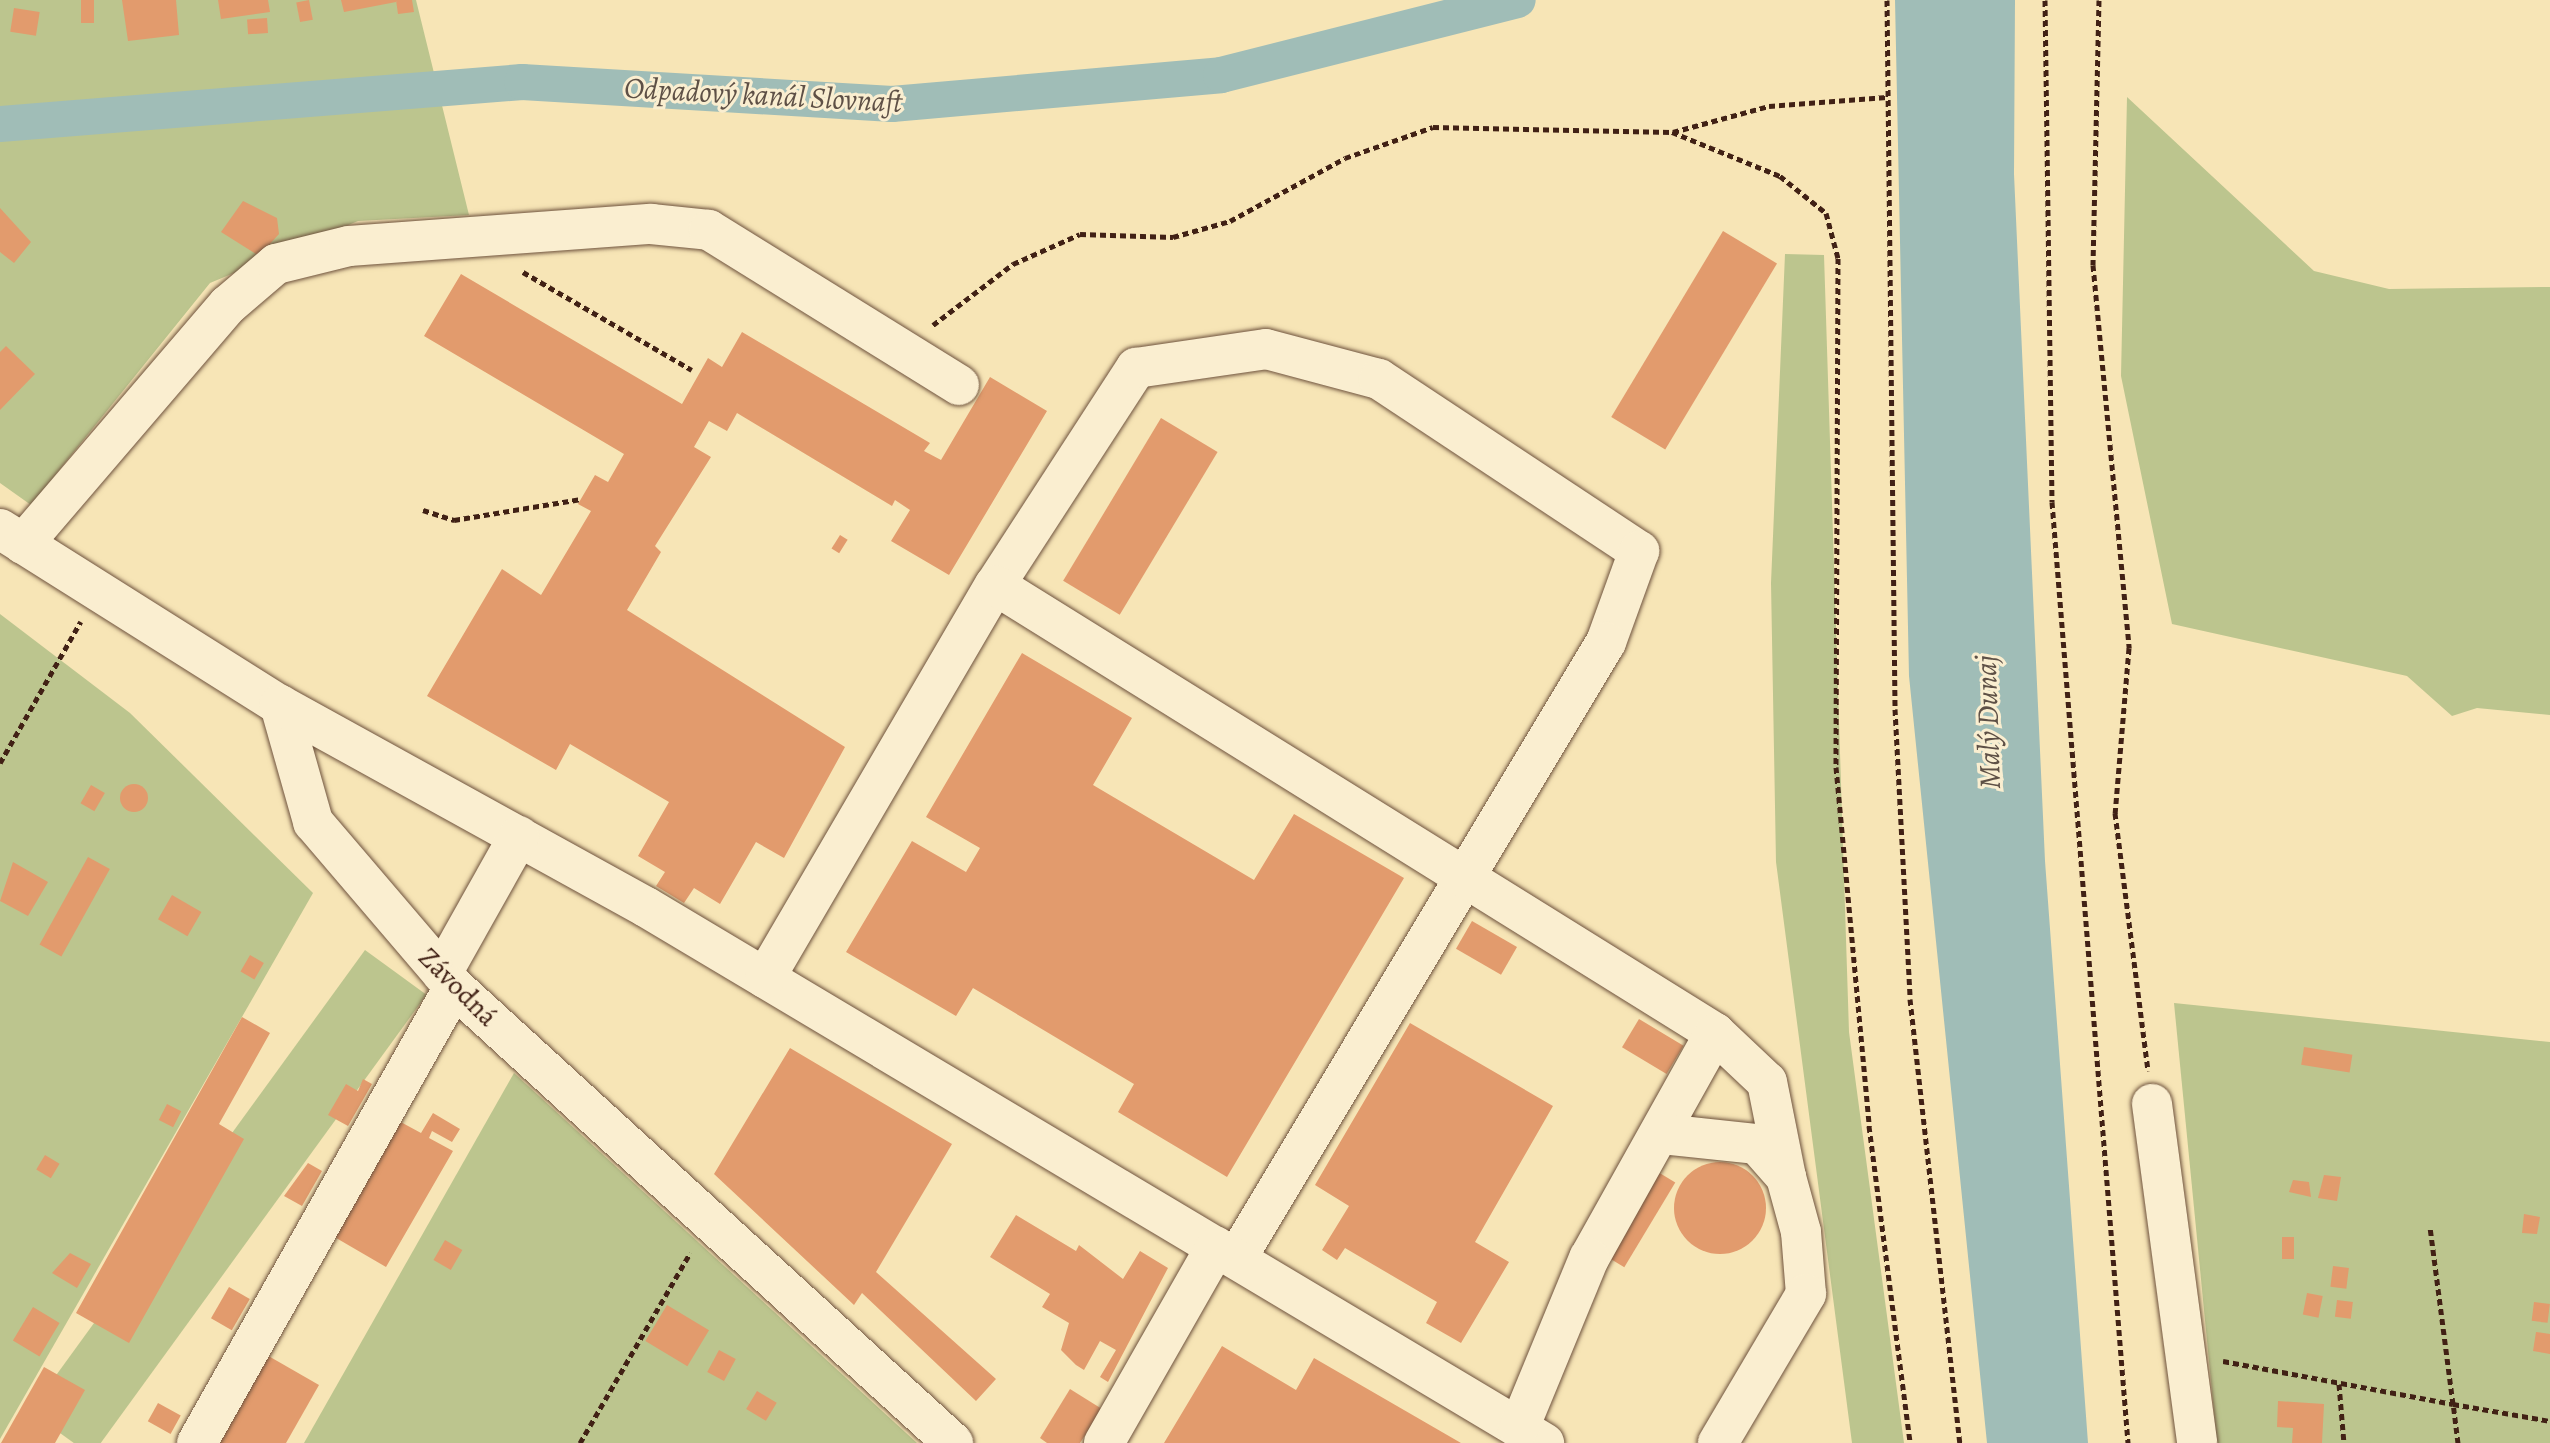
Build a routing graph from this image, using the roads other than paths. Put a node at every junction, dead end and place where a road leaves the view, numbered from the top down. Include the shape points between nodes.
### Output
1 (959, 385) dead end
2 (12, 536) edge
3 (995, 585) junction
4 (280, 705) junction
5 (519, 836) junction
6 (1462, 875) junction
7 (765, 978) junction
8 (448, 980) junction
9 (1715, 1033) junction
10 (2152, 1104) road end
11 (1662, 1134) junction
12 (1786, 1177) junction
13 (1226, 1253) junction
14 (1532, 1435) edge
15 (197, 1443) edge
16 (953, 1443) edge
17 (1104, 1443) edge
18 (1718, 1443) edge
19 (2197, 1443) edge

1 - 2 street via 709,230 651,224 349,246 276,264 247,287
2 - 4 street
3 - 6 street
3 - 6 street via 1136,368 1266,349 1379,379 1639,551 1606,642
3 - 7 street
4 - 5 street
4 - 8 street, Závodná via 313,822
5 - 7 street
5 - 8 street
6 - 9 street
6 - 13 street
7 - 13 street
8 - 15 street
8 - 16 street, Závodná
9 - 11 street
9 - 12 street via 1767,1082
10 - 19 street
11 - 12 street via 1757,1144
11 - 14 street via 1589,1258
12 - 18 street via 1806,1294
13 - 14 street
13 - 17 street

